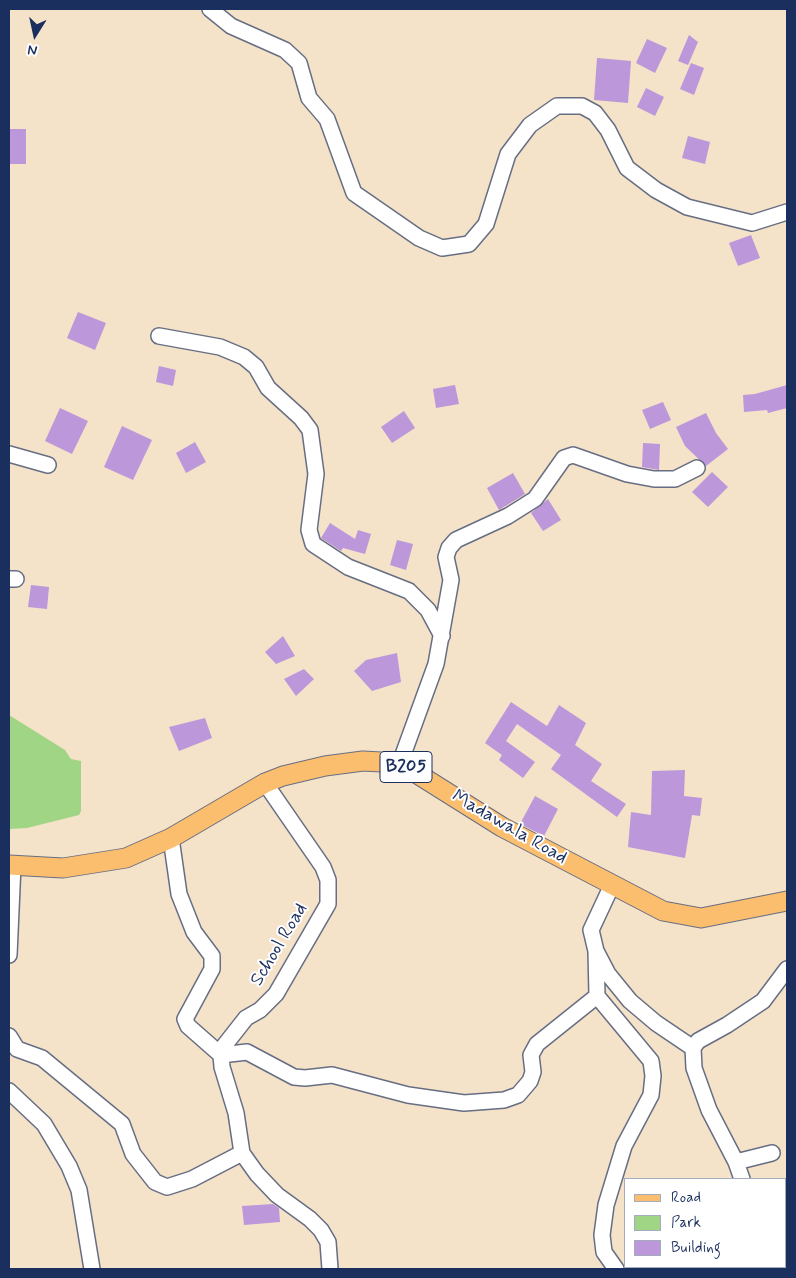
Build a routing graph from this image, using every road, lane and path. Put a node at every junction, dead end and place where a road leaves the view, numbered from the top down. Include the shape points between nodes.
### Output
1 (210, 9) edge
2 (787, 212) edge
3 (159, 336) dead end
4 (9, 454) edge
5 (48, 465) dead end
6 (697, 468) dead end
7 (442, 636) junction
8 (400, 763) junction
9 (265, 783) junction
10 (171, 838) junction
11 (11, 865) edge
12 (612, 885) junction
13 (787, 901) edge
14 (596, 951) junction
15 (9, 955) edge
16 (785, 976) edge
17 (597, 996) junction
18 (9, 1037) edge
19 (692, 1048) junction
20 (221, 1055) junction
21 (9, 1091) edge
22 (242, 1153) junction
23 (772, 1154) dead end
24 (736, 1162) junction
25 (742, 1178) edge
26 (92, 1269) edge
27 (330, 1269) edge
28 (616, 1269) edge

1 - 2 street via 231,26 285,50 299,63 309,98 327,119 354,193 419,238 442,248 469,244 486,224 508,154 530,125 557,106 582,106 595,113 608,130 627,168 656,190 687,207 752,223
3 - 7 street via 220,347 256,367 268,388 310,430 316,474 309,530 313,544 348,567 409,592 428,610
4 - 5 street
6 - 7 street via 676,479 654,479 627,474 573,455 564,458 535,499 508,516 456,540 449,548 446,557 451,580
7 - 8 street via 436,664
8 - 9 main road, Madawala Road / B205 via 363,761 325,766
8 - 12 main road, Madawala Road / B205 via 502,827
9 - 10 main road, Madawala Road / B205
9 - 20 street, School Road via 323,867 328,880 328,904 276,994 236,1029
10 - 11 main road, Madawala Road / B205 via 126,858 87,865 55,868
10 - 20 street via 178,894 194,932 212,956 212,969 185,1019 188,1026
11 - 15 street
12 - 13 main road, Madawala Road / B205 via 663,911 701,918
12 - 14 street via 592,930
14 - 17 street
14 - 19 street via 608,974 630,1001
16 - 19 street via 763,1001 728,1025 698,1040
17 - 20 street via 537,1044 531,1055 534,1072 530,1081 518,1095 504,1100 457,1102 384,1090 332,1074 294,1077 247,1052
17 - 28 street via 651,1061 654,1076 651,1094 624,1146 606,1205 602,1235 604,1252
18 - 22 street via 17,1049 42,1058 122,1124 133,1154 155,1182 167,1187 192,1179
19 - 24 street via 694,1068 709,1110
20 - 22 street via 236,1113
21 - 26 street via 44,1124 69,1166 79,1190
22 - 27 street via 257,1174 321,1230 328,1242
23 - 24 street
24 - 25 street

